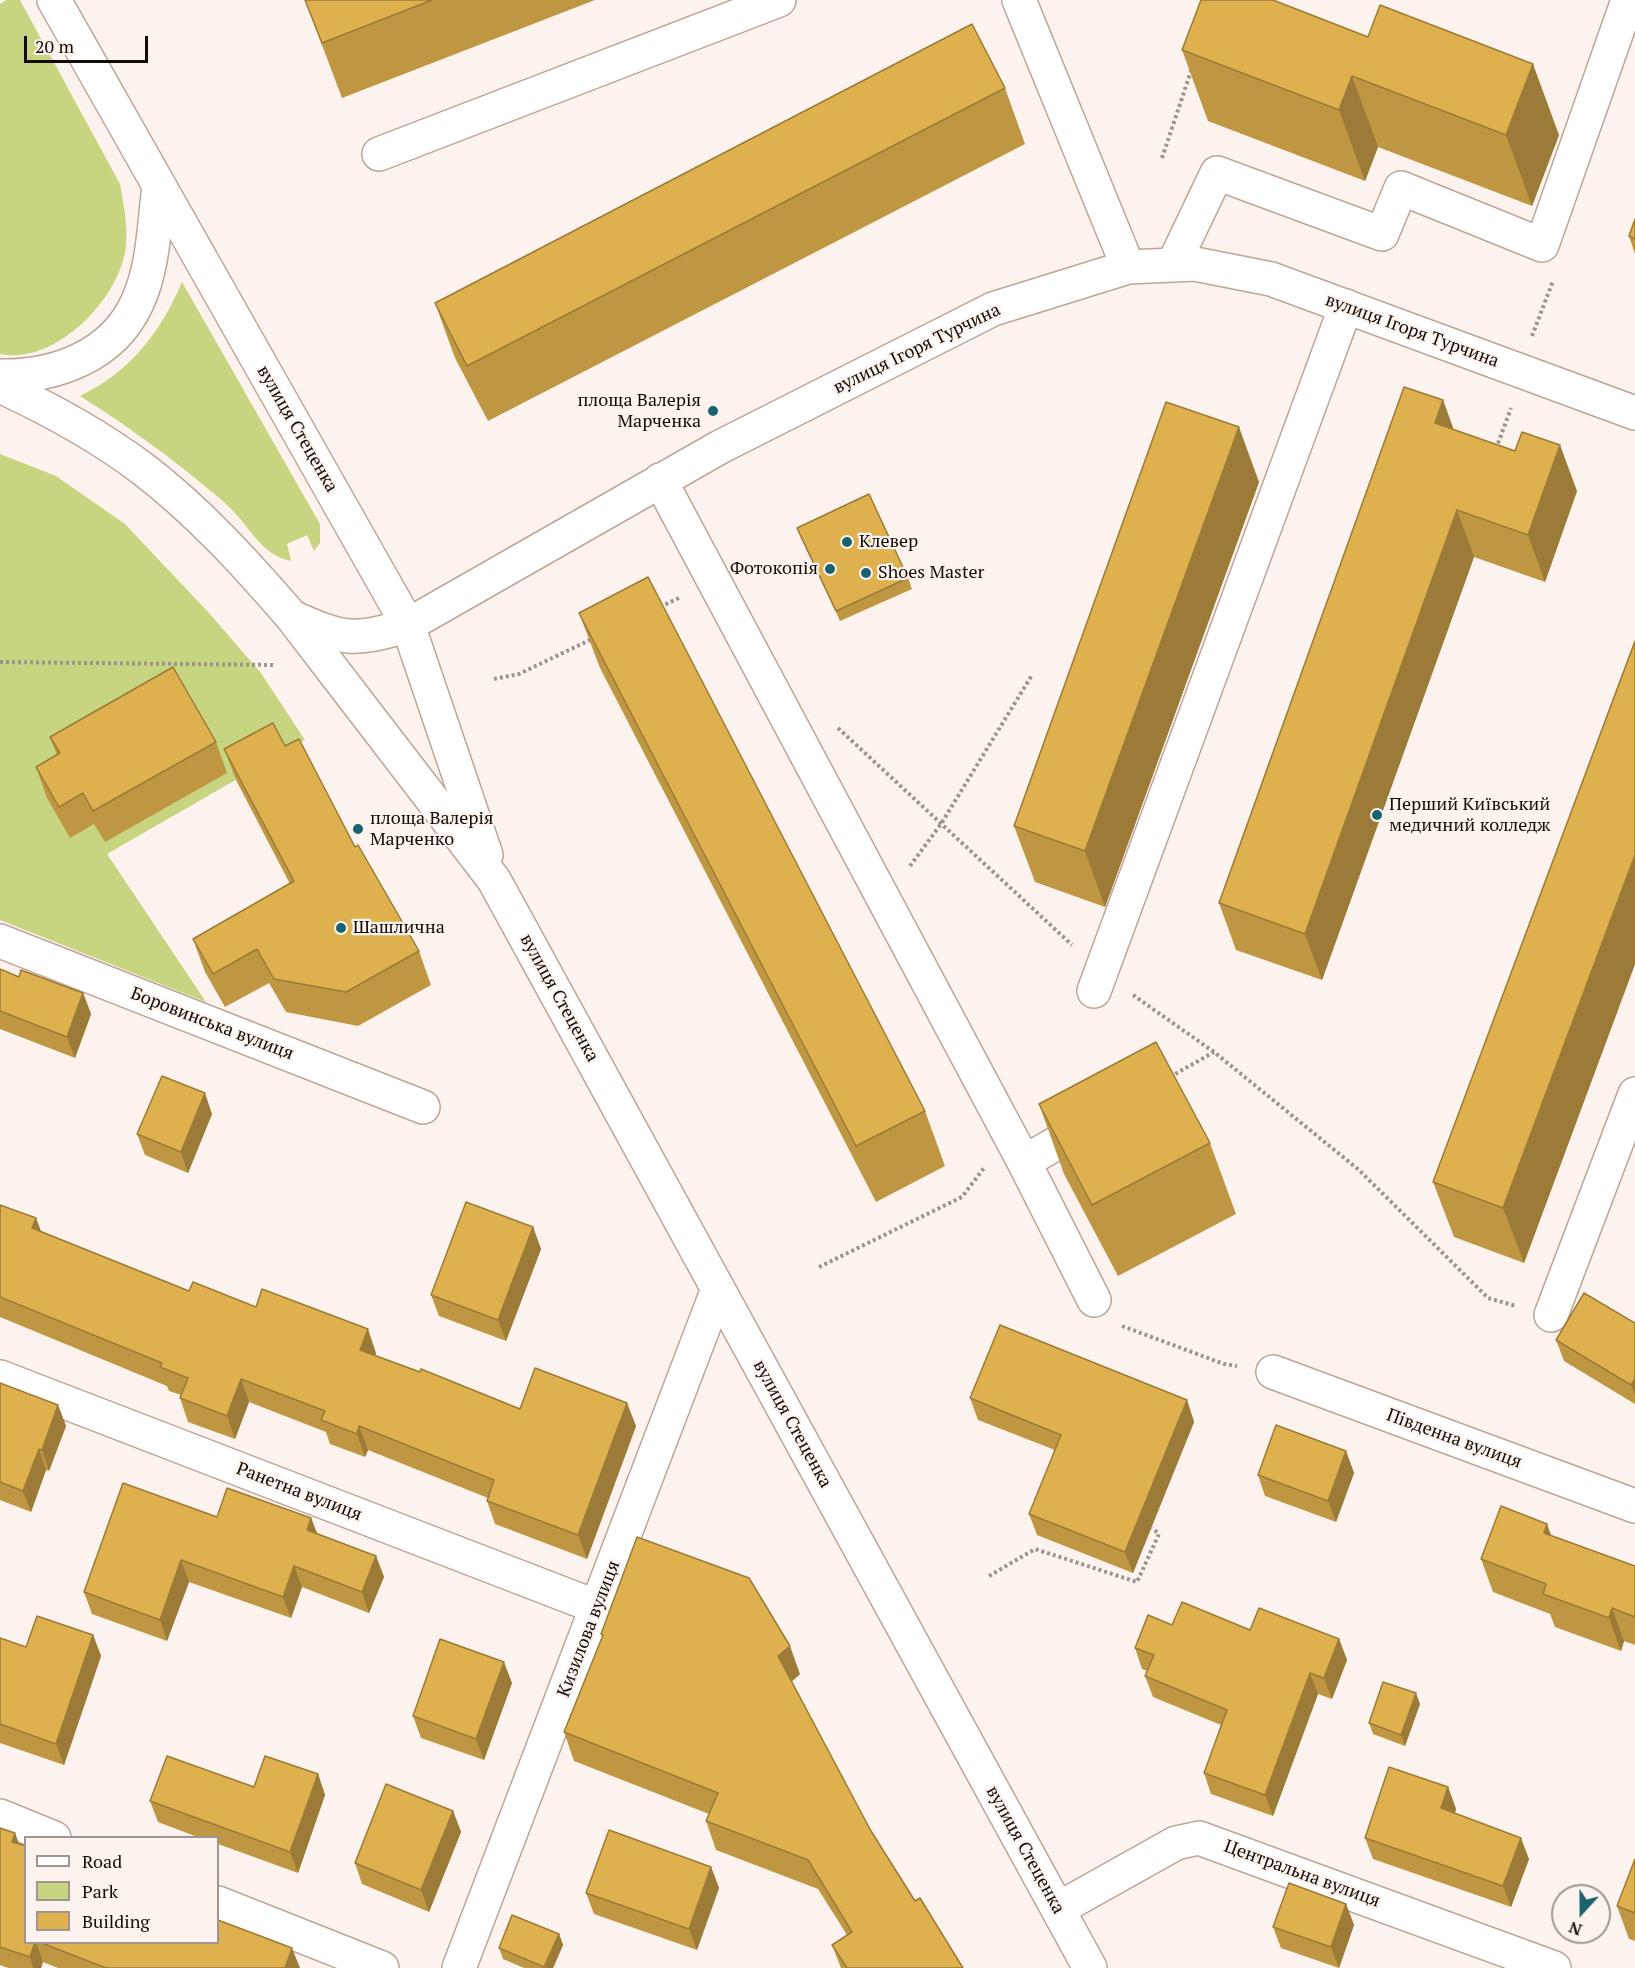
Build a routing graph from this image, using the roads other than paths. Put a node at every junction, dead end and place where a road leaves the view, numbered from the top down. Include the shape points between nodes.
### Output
1 (54, 0) edge
2 (779, 0) edge
3 (1019, 0) edge
4 (1628, 0) edge
5 (379, 154) dead end
6 (159, 186) junction
7 (1173, 265) junction
8 (1128, 267) junction
9 (1346, 306) junction
10 (0, 376) edge
11 (0, 386) edge
12 (1635, 413) edge
13 (660, 480) junction
14 (292, 617) junction
15 (408, 625) junction
16 (494, 880) junction
17 (0, 941) edge
18 (1098, 982) road end
19 (1635, 1094) edge
20 (423, 1107) dead end
21 (1116, 1109) edge
22 (1024, 1162) junction
23 (718, 1289) junction
24 (1094, 1300) road end
25 (1551, 1315) road end
26 (1273, 1372) road end
27 (0, 1377) edge
28 (1635, 1506) edge
29 (597, 1607) junction
30 (0, 1816) edge
31 (49, 1836) edge
32 (219, 1903) edge
33 (1058, 1910) junction
34 (381, 1968) edge
35 (459, 1968) edge
36 (1090, 1968) edge
37 (1554, 1968) edge

1 - 6 street, вулиця Стеценка
2 - 5 street
3 - 8 street
4 - 7 street via 1542,245 1401,188 1382,234 1217,173
6 - 10 street via 150,260 137,303 110,341 70,366 24,376
6 - 15 street, вулиця Стеценка
7 - 8 street, вулиця Ігоря Турчина
7 - 9 street, вулиця Ігоря Турчина via 1195,264 1271,279
8 - 13 street, вулиця Ігоря Турчина via 993,309
9 - 12 street, вулиця Ігоря Турчина
9 - 18 street
11 - 14 street, вулиця Стеценка via 39,404 143,469 195,514
13 - 15 street, вулиця Ігоря Турчина
13 - 22 street
14 - 15 street, вулиця Ігоря Турчина via 327,633 352,638
14 - 16 street, вулиця Стеценка
15 - 16 street, вулиця Стеценка
16 - 23 street, вулиця Стеценка
17 - 20 street, Боровинська вулиця
19 - 25 street
21 - 22 street
22 - 24 street
23 - 29 street, Кизилова вулиця
23 - 33 street, вулиця Стеценка
26 - 28 street, Південна вулиця
27 - 29 street, Ранетна вулиця
29 - 35 street, Кизилова вулиця
30 - 31 street
32 - 34 street
33 - 36 street, вулиця Стеценка
33 - 37 street, Центральна вулиця via 1176,1843 1199,1838

